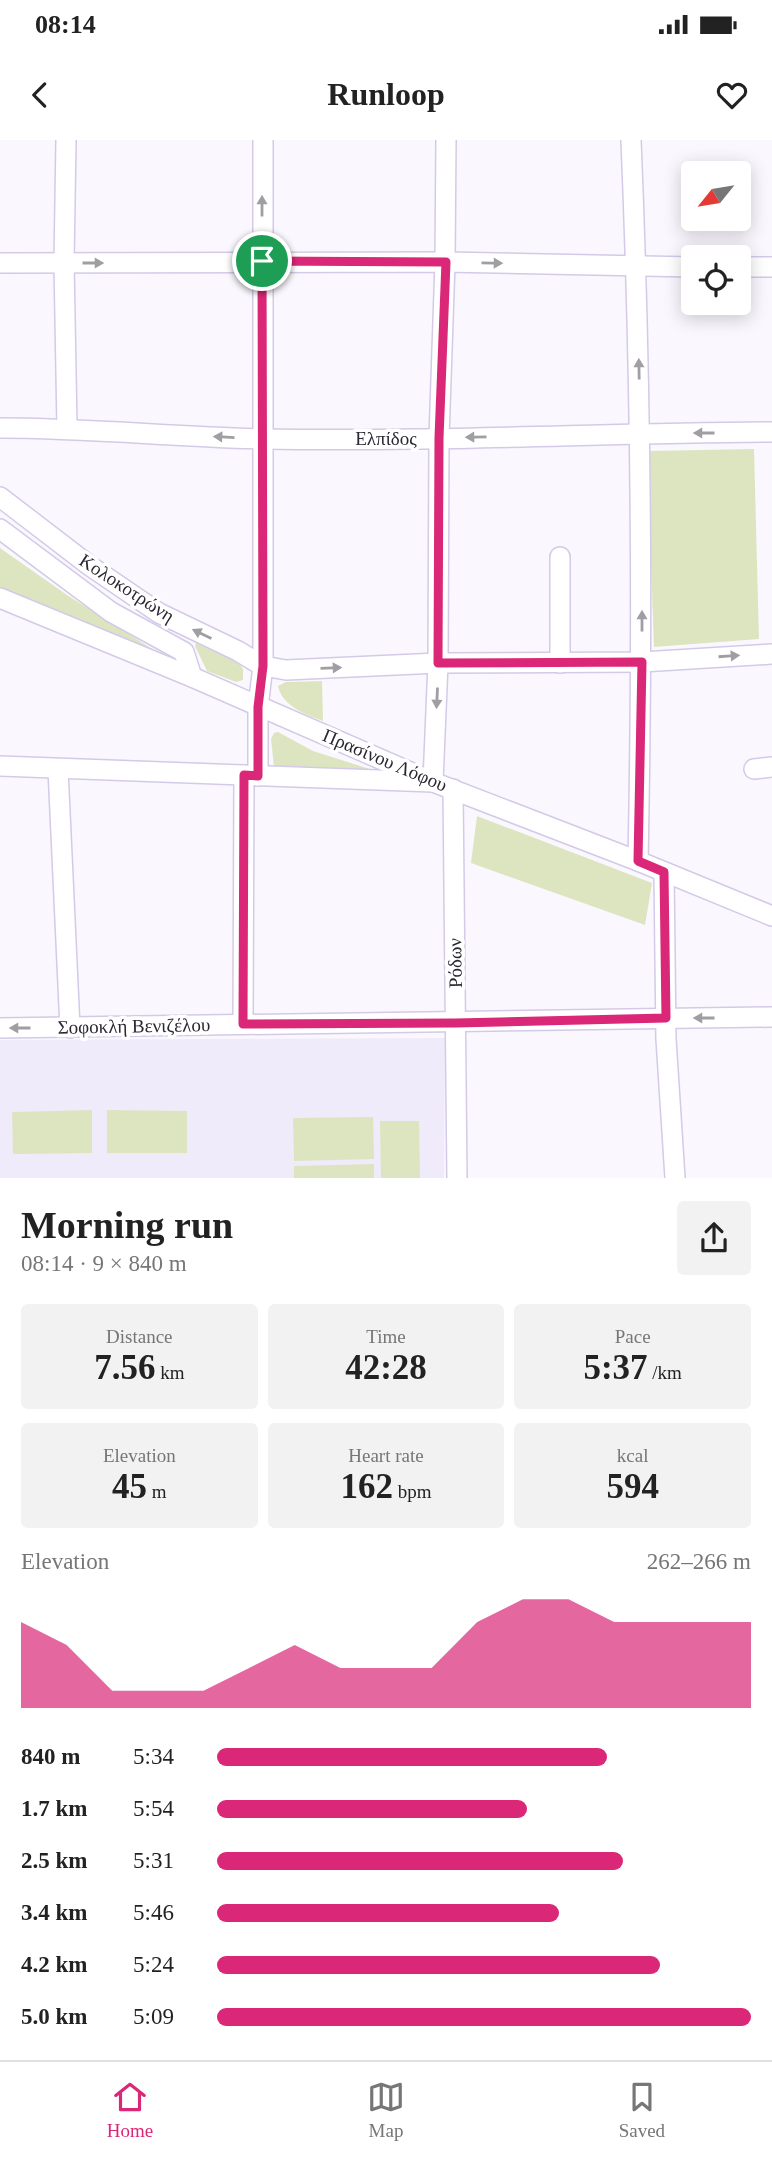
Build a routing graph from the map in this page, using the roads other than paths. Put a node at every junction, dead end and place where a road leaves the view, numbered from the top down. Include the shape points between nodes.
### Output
1 (66, 140) edge
2 (262, 140) edge
3 (446, 140) edge
4 (631, 140) edge
5 (262, 261) junction
6 (446, 262) junction
7 (0, 263) edge
8 (64, 263) junction
9 (636, 267) junction
10 (681, 267) edge
11 (751, 267) edge
12 (772, 267) edge
13 (0, 428) edge
14 (67, 428) junction
15 (772, 432) edge
16 (640, 433) junction
17 (439, 438) junction
18 (264, 439) junction
19 (0, 497) edge
20 (0, 529) edge
21 (560, 557) dead end
22 (0, 598) edge
23 (772, 654) edge
24 (642, 662) junction
25 (438, 663) junction
26 (560, 663) junction
27 (263, 666) junction
28 (192, 677) junction
29 (258, 707) junction
30 (0, 766) edge
31 (58, 769) junction
32 (251, 776) junction
33 (433, 782) junction
34 (453, 789) junction
35 (638, 861) junction
36 (664, 872) junction
37 (772, 916) edge
38 (772, 1017) edge
39 (666, 1018) junction
40 (456, 1023) junction
41 (243, 1024) junction
42 (0, 1028) edge
43 (70, 1028) junction
44 (457, 1178) edge
45 (675, 1178) edge

1 - 8 street
5 -> 2 street
3 - 6 street
4 - 9 street
5 - 6 street
8 -> 5 street
5 - 18 street
6 -> 9 street
6 - 17 street
7 - 8 street
8 - 14 street
9 - 10 street
16 -> 9 street
11 - 12 street
13 - 14 street, Ελπίδος
18 -> 14 street, Ελπίδος
15 -> 16 street, Ελπίδος
16 -> 17 street, Ελπίδος
24 -> 16 street
17 - 18 street, Ελπίδος
17 - 25 street
18 - 27 street
27 -> 19 street, Κολοκοτρώνη via 159,613
20 - 28 street, Κολοκοτρώνη via 111,612 184,652
21 - 26 street
22 - 28 street, Πρασίνου Λόφου
24 -> 23 street
24 - 26 street
24 - 35 street
25 - 26 street
27 -> 25 street via 286,670
25 -> 33 street
27 - 29 street
28 - 29 street, Πρασίνου Λόφου
29 - 32 street
29 - 33 street, Πρασίνου Λόφου
30 - 31 street
31 - 32 street
31 - 43 street
32 - 33 street
32 - 41 street
33 - 34 street, Πρασίνου Λόφου
34 - 35 street, Πρασίνου Λόφου
34 - 40 street, Ρόδων
35 - 36 street, Πρασίνου Λόφου
36 - 37 street, Πρασίνου Λόφου
36 - 39 street
38 -> 39 street, Σοφοκλή Βενιζέλου
39 - 40 street, Σοφοκλή Βενιζέλου
39 - 45 street
40 - 41 street, Σοφοκλή Βενιζέλου
40 - 44 street, Ρόδων
41 - 43 street, Σοφοκλή Βενιζέλου
43 -> 42 street, Σοφοκλή Βενιζέλου

